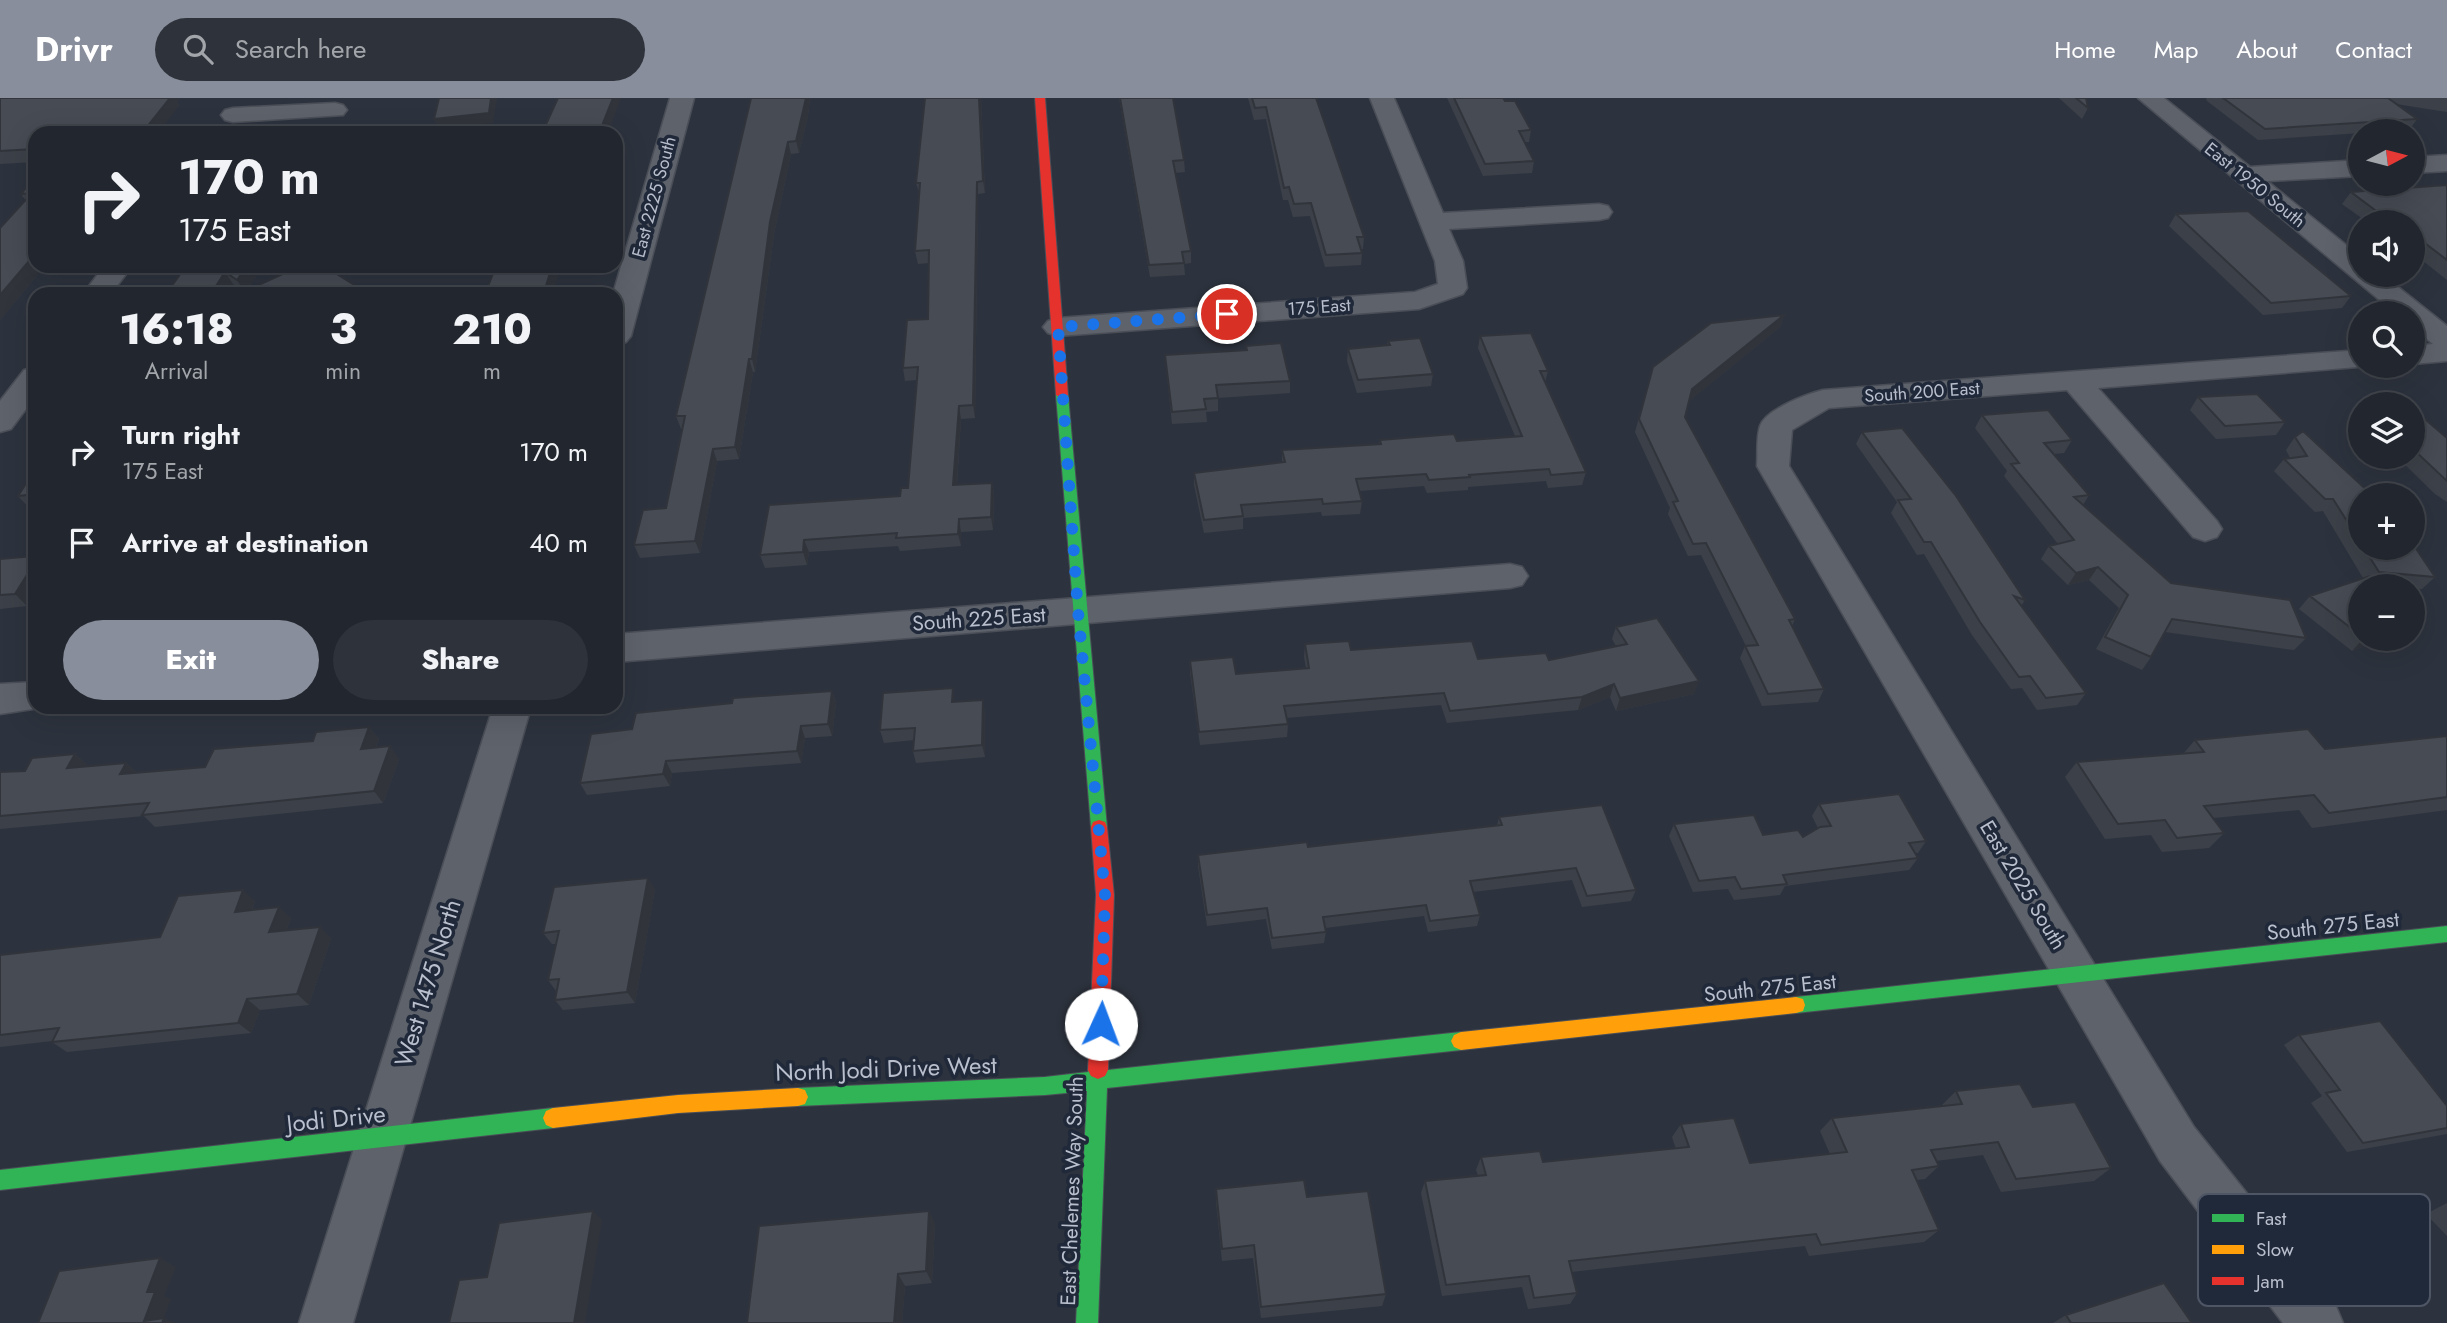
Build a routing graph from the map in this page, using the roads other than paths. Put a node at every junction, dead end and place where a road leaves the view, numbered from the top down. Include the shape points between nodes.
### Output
1 (682, 98) edge
2 (1040, 98) edge
3 (1382, 98) edge
4 (2150, 98) edge
5 (335, 110) dead end
6 (232, 115) edge
7 (2447, 163) edge
8 (2426, 164) edge
9 (2348, 169) edge
10 (2242, 175) junction
11 (1600, 212) dead end
12 (1433, 222) junction
13 (2348, 261) edge
14 (2381, 287) edge
15 (623, 311) edge
16 (1058, 327) junction
17 (2447, 341) edge
18 (2447, 352) edge
19 (2425, 354) edge
20 (2348, 360) edge
21 (2075, 380) junction
22 (28, 390) edge
23 (0, 422) edge
24 (1776, 426) joint
25 (2205, 529) dead end
26 (1510, 576) dead end
27 (1078, 611) junction
28 (623, 647) edge
29 (28, 697) edge
30 (0, 699) edge
31 (510, 714) edge
32 (2447, 934) edge
33 (2076, 975) junction
34 (1097, 1082) junction
35 (678, 1104) joint
36 (381, 1136) junction
37 (0, 1180) edge
38 (2216, 1194) edge
39 (2303, 1306) edge
40 (326, 1323) edge
41 (1087, 1323) edge
42 (2316, 1323) edge

1 - 15 street, East 2225 South
2 - 16 street, East Chelemes Way South
3 - 12 street
4 - 10 street, East 1950 South
5 - 6 street
7 - 8 street
9 - 10 street
10 - 13 street, East 1950 South
11 - 12 street
12 - 16 street, 175 East via 1450,261 1453,288 1419,300
14 - 17 street
16 - 27 street, East Chelemes Way South
18 - 19 street
20 - 21 street, South 200 East
21 - 24 street, South 200 East via 1823,399
21 - 25 street
22 - 23 street
24 - 33 street, East 2025 South via 1773,466
26 - 27 street, South 225 East
27 - 28 street, South 225 East
27 - 34 street, East Chelemes Way South via 1105,895
29 - 30 street
31 - 36 street, West 1475 North
32 - 33 street, South 275 East
33 - 34 street, South 275 East
33 - 38 street, East 2025 South via 2177,1144
34 - 35 street, North Jodi Drive West
34 - 41 street, East Chelemes Way South
35 - 36 street, Jodi Drive
36 - 37 street, Jodi Drive
36 - 40 street, West 1475 North
39 - 42 street, East 2025 South

